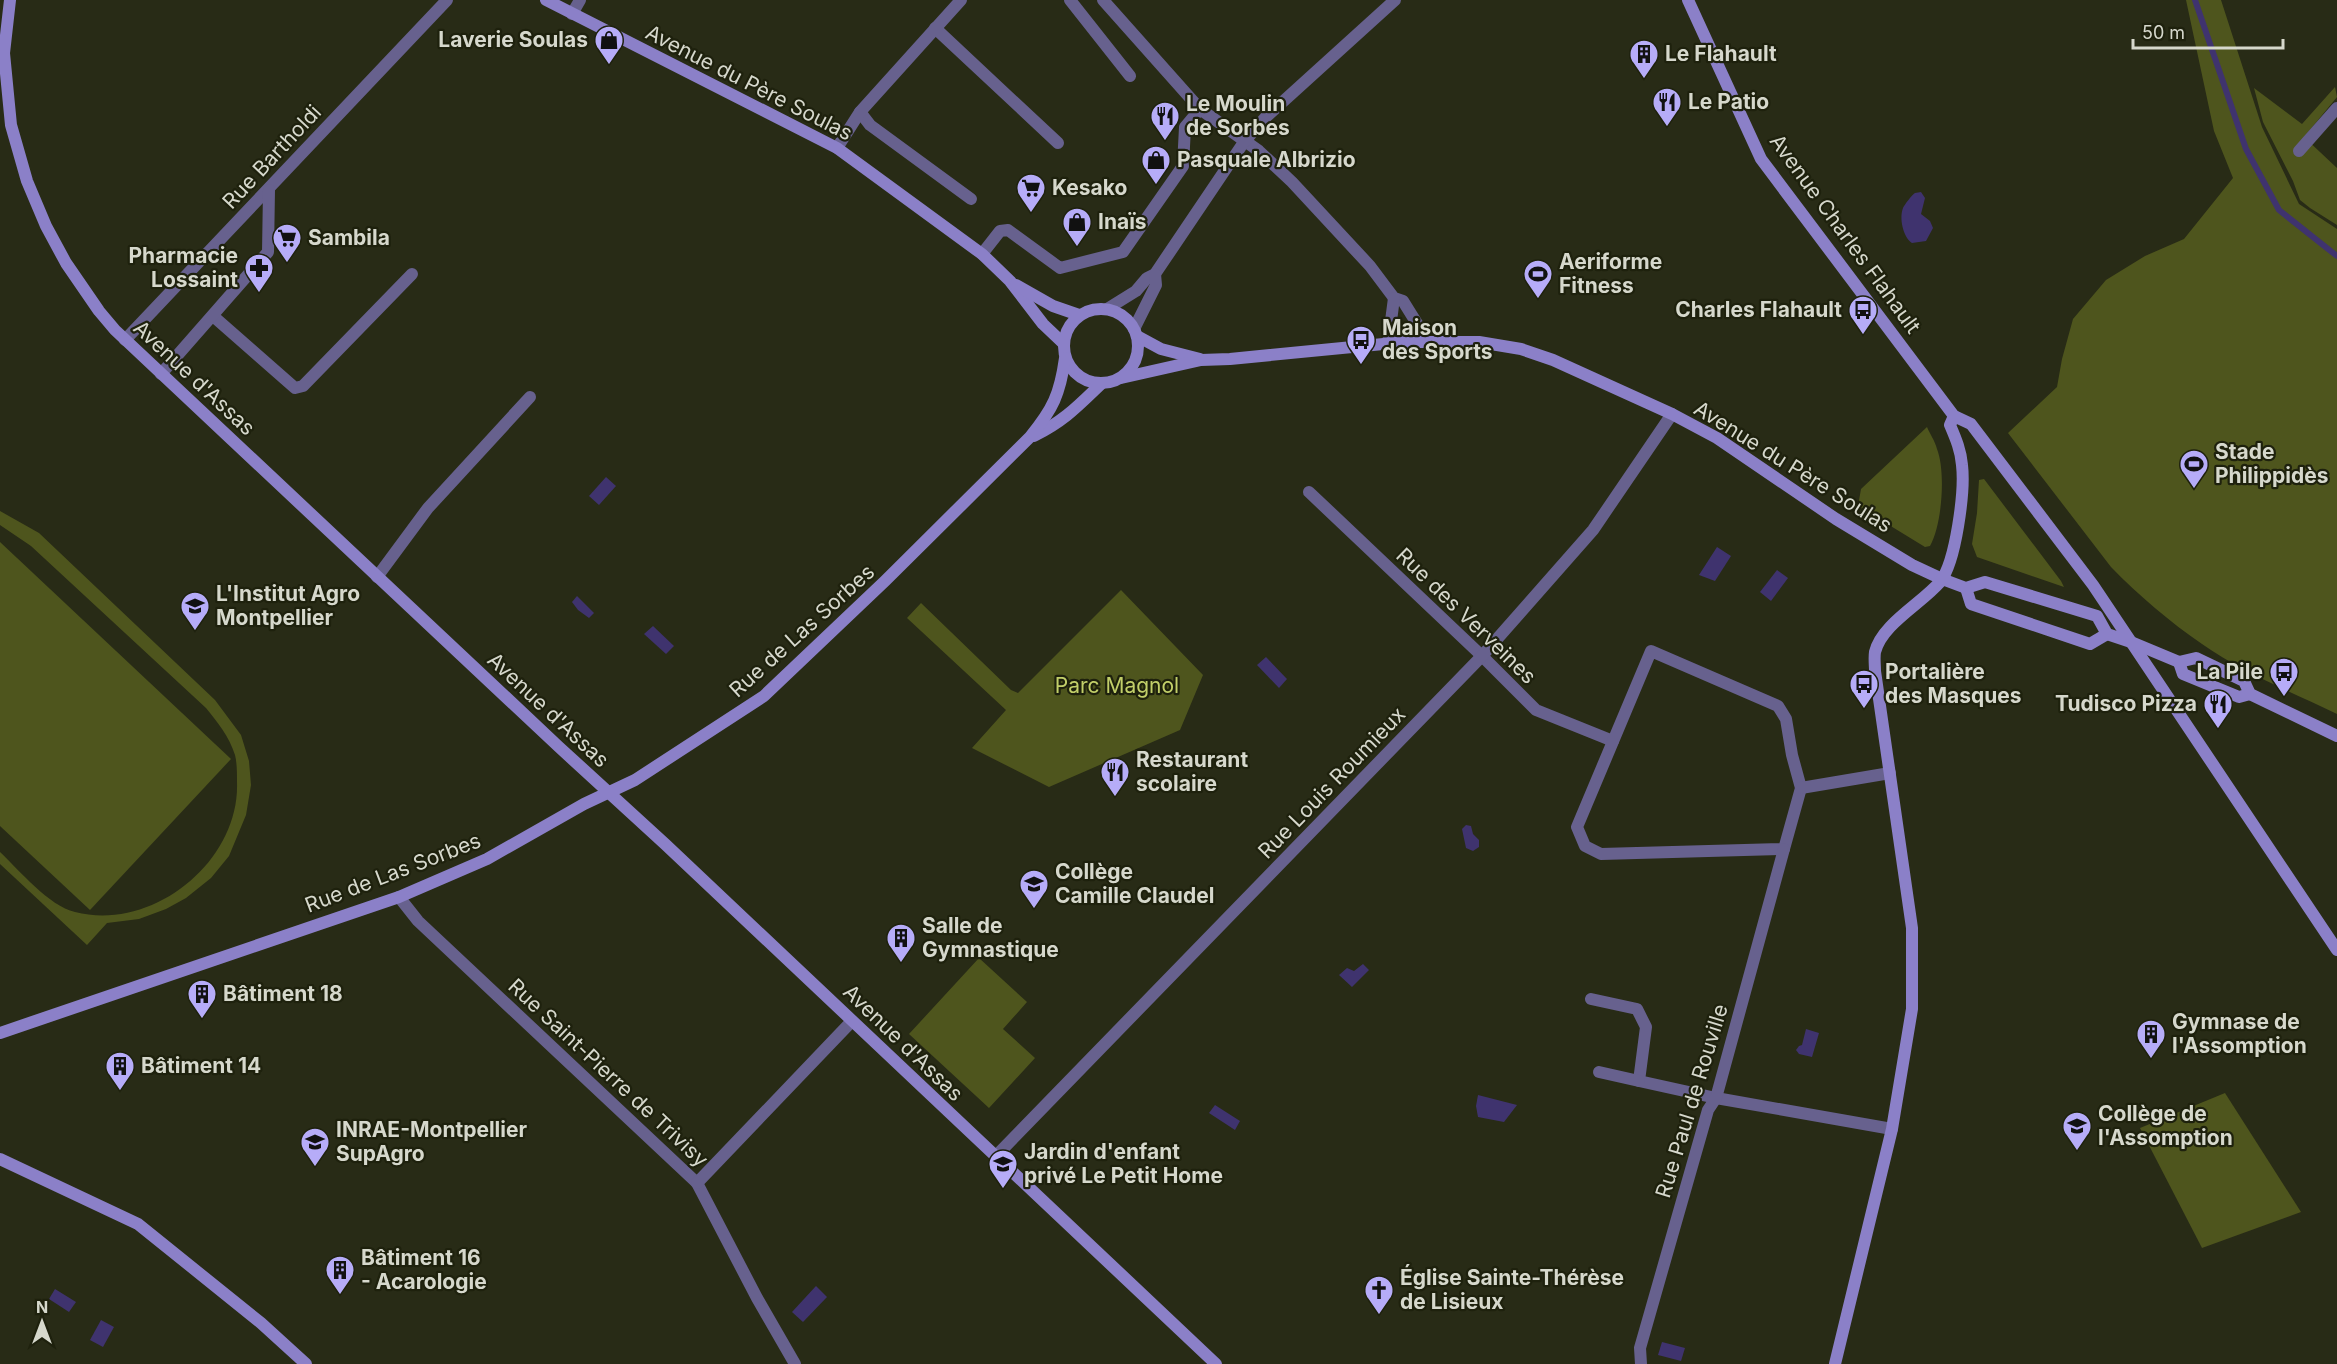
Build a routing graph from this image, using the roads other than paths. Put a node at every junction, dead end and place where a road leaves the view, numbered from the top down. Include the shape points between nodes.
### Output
1 (10, 0) edge
2 (447, 0) edge
3 (546, 0) edge
4 (580, 0) edge
5 (961, 0) edge
6 (1070, 0) edge
7 (1102, 0) edge
8 (1395, 0) edge
9 (1688, 0) edge
10 (572, 14) junction
11 (935, 28) junction
12 (1130, 76) dead end
13 (2337, 108) edge
14 (1200, 109) junction
15 (861, 112) junction
16 (1244, 142) junction
17 (1058, 143) dead end
18 (837, 148) junction
19 (2299, 151) dead end
20 (269, 190) junction
21 (970, 199) dead end
22 (982, 254) junction
23 (412, 274) dead end
24 (1155, 274) junction
25 (1010, 281) junction
26 (1394, 298) junction
27 (1107, 309) junction
28 (1079, 315) junction
29 (213, 316) junction
30 (1135, 332) junction
31 (125, 340) junction
32 (1423, 341) junction
33 (1063, 343) junction
34 (1388, 344) junction
35 (1065, 358) junction
36 (1201, 360) junction
37 (161, 374) junction
38 (1121, 378) junction
39 (1101, 384) junction
40 (530, 398) dead end
41 (1672, 414) junction
42 (1954, 416) junction
43 (1030, 437) junction
44 (1309, 492) dead end
45 (377, 577) junction
46 (1942, 579) junction
47 (1966, 588) junction
48 (2107, 634) junction
49 (2131, 642) junction
50 (1482, 656) junction
51 (2179, 662) junction
52 (2250, 694) junction
53 (2337, 736) edge
54 (1613, 741) junction
55 (1890, 773) junction
56 (1801, 788) junction
57 (608, 793) junction
58 (1784, 849) junction
59 (399, 897) junction
60 (2337, 951) edge
61 (1591, 999) dead end
62 (852, 1022) junction
63 (0, 1033) edge
64 (1599, 1072) dead end
65 (1639, 1081) junction
66 (1716, 1098) junction
67 (1892, 1129) junction
68 (995, 1157) junction
69 (0, 1160) edge
70 (697, 1183) junction
71 (306, 1364) edge
72 (795, 1364) edge
73 (1216, 1364) edge
74 (1641, 1364) edge
75 (1835, 1364) edge

1 - 31 street, Avenue d'Assas via 4,52 11,125 27,181 66,263
2 - 20 street, Rue Bartholdi
3 - 10 street, Avenue du Père Soulas
4 - 10 street
5 - 11 street
6 - 12 street
7 - 14 street
8 - 16 street via 1307,78
9 - 42 street, Avenue Charles Flahault via 1761,159
10 - 18 street, Avenue du Père Soulas
11 - 15 street
11 - 17 street
13 - 19 street
14 - 16 street
14 - 22 street via 1185,128 1183,166 1123,252 1060,268 1008,230 1000,231
15 - 18 street
15 - 21 street via 870,125
16 - 24 street
16 - 26 street via 1292,182 1370,266
18 - 22 street, Avenue du Père Soulas
20 - 29 street via 268,252
20 - 31 street, Rue Bartholdi
22 - 25 street, Avenue du Père Soulas
23 - 29 street via 303,386 295,388
24 - 27 street
24 - 30 street via 1156,285
25 - 28 street, Avenue du Père Soulas via 1053,306
25 - 33 street, Avenue du Père Soulas
26 - 32 street via 1403,301 1421,330
26 - 34 street
27 - 28 street
27 - 30 street via 1127,320
28 - 33 street via 1071,322
29 - 37 street
30 - 36 street, Avenue du Père Soulas via 1161,349
30 - 38 street via 1136,359
31 - 37 street, Avenue d'Assas
32 - 34 street, Avenue du Père Soulas
32 - 41 street, Avenue du Père Soulas via 1488,342 1521,349
33 - 35 street
34 - 36 street, Avenue du Père Soulas
35 - 39 street via 1079,377
35 - 43 street, Rue de Las Sorbes via 1060,390
36 - 38 street, Avenue du Père Soulas
37 - 45 street, Avenue d'Assas
38 - 39 street
39 - 43 street, Rue de Las Sorbes via 1075,410
40 - 45 street via 428,508
41 - 46 street, Avenue du Père Soulas via 1717,438 1836,519
41 - 50 street, Rue Louis Roumieux via 1593,530
42 - 46 street via 1950,425 1959,448 1963,483 1957,527
42 - 49 street, Avenue Charles Flahault via 1971,424 2093,585
43 - 57 street, Rue de Las Sorbes via 764,696 635,780
44 - 50 street, Rue des Verveines
45 - 57 street, Avenue d'Assas
46 - 47 street, Avenue du Père Soulas
46 - 55 street via 1881,637 1875,652
47 - 48 street via 1985,582 2073,608 2097,616
47 - 48 street via 1971,604 2090,644
48 - 49 street
49 - 51 street
49 - 60 street, Avenue Charles Flahault
50 - 54 street, Rue des Verveines via 1536,710
50 - 68 street, Rue Louis Roumieux
51 - 52 street via 2183,674 2239,697
51 - 52 street via 2196,658 2244,681
52 - 53 street
54 - 56 street via 1652,651 1778,706 1786,719
54 - 58 street via 1577,827 1585,846 1601,854
55 - 56 street
55 - 67 street via 1912,928 1912,1010
56 - 58 street, Rue Paul de Rouville
57 - 59 street, Rue de Las Sorbes via 487,859
57 - 62 street, Avenue d'Assas
58 - 66 street, Rue Paul de Rouville
59 - 63 street, Rue de Las Sorbes
59 - 70 street, Rue Saint-Pierre de Trivisy via 418,921
61 - 65 street via 1637,1009 1646,1027
62 - 68 street, Avenue d'Assas
62 - 70 street
64 - 65 street
65 - 66 street
66 - 67 street
66 - 74 street, Rue Paul de Rouville via 1708,1110 1672,1232 1640,1348
67 - 75 street
68 - 73 street, Avenue d'Assas
69 - 71 street via 138,1224
70 - 72 street, Rue Saint-Pierre de Trivisy

